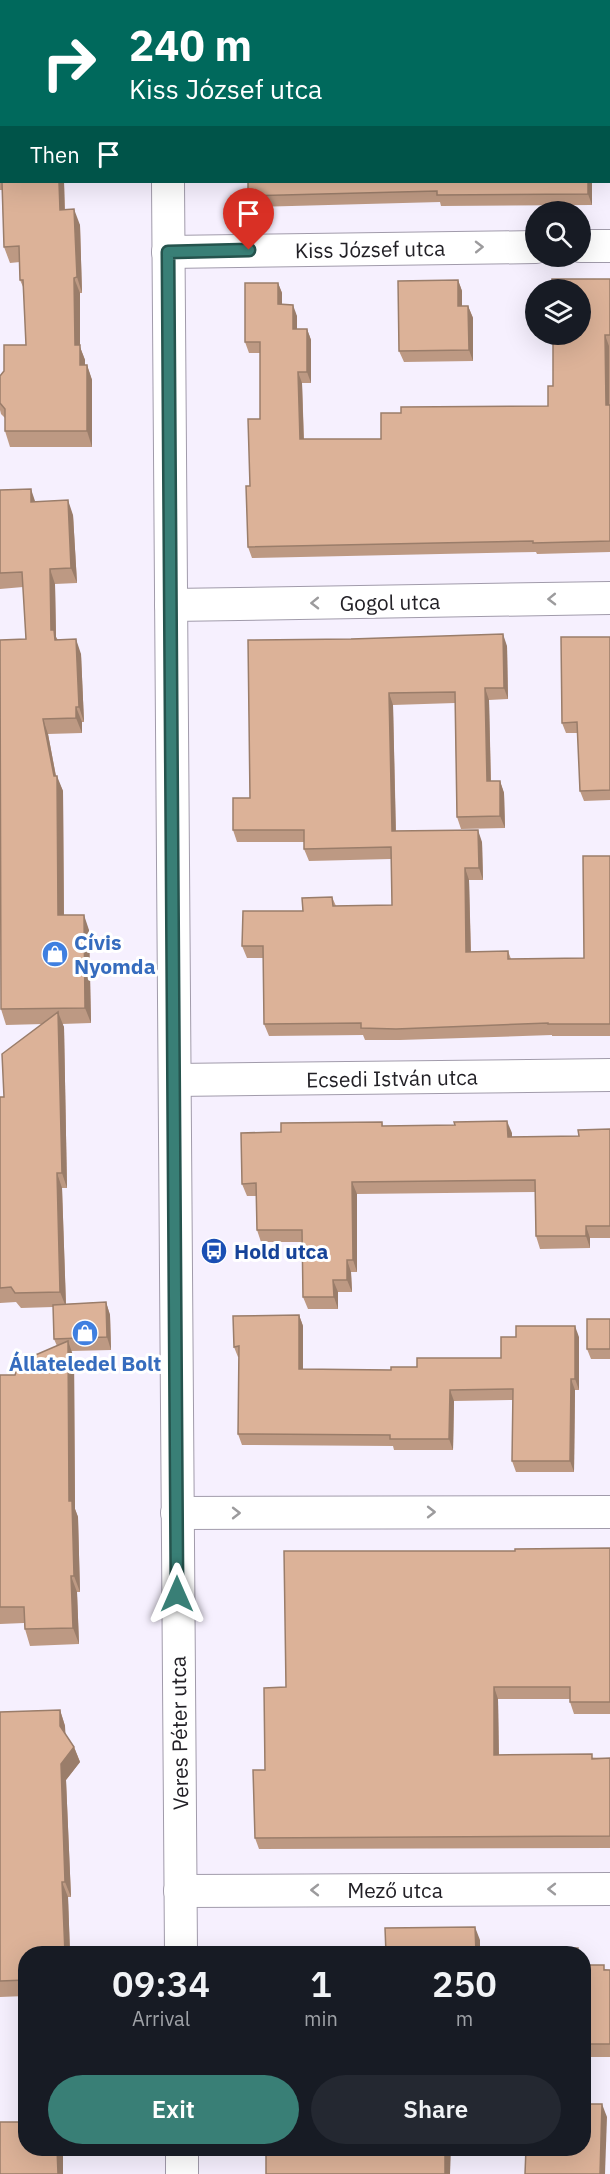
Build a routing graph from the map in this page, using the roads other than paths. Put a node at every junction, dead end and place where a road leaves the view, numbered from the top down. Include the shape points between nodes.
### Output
1 (168, 183) edge
2 (591, 246) edge
3 (610, 246) edge
4 (525, 247) edge
5 (168, 252) junction
6 (610, 598) edge
7 (171, 605) junction
8 (610, 1076) edge
9 (175, 1080) junction
10 (610, 1512) edge
11 (177, 1513) junction
12 (610, 1889) edge
13 (180, 1891) junction
14 (181, 1946) edge
15 (182, 2156) edge
16 (182, 2174) edge

1 - 5 street, Veres Péter utca
2 - 3 street
5 -> 4 street, Kiss József utca
5 - 7 street, Veres Péter utca
6 -> 7 street, Gogol utca
7 - 9 street, Veres Péter utca
8 - 9 street, Ecsedi István utca
9 - 11 street, Veres Péter utca
11 -> 10 street
11 - 13 street, Veres Péter utca
12 -> 13 street, Mező utca
13 - 14 street, Veres Péter utca
15 - 16 street

